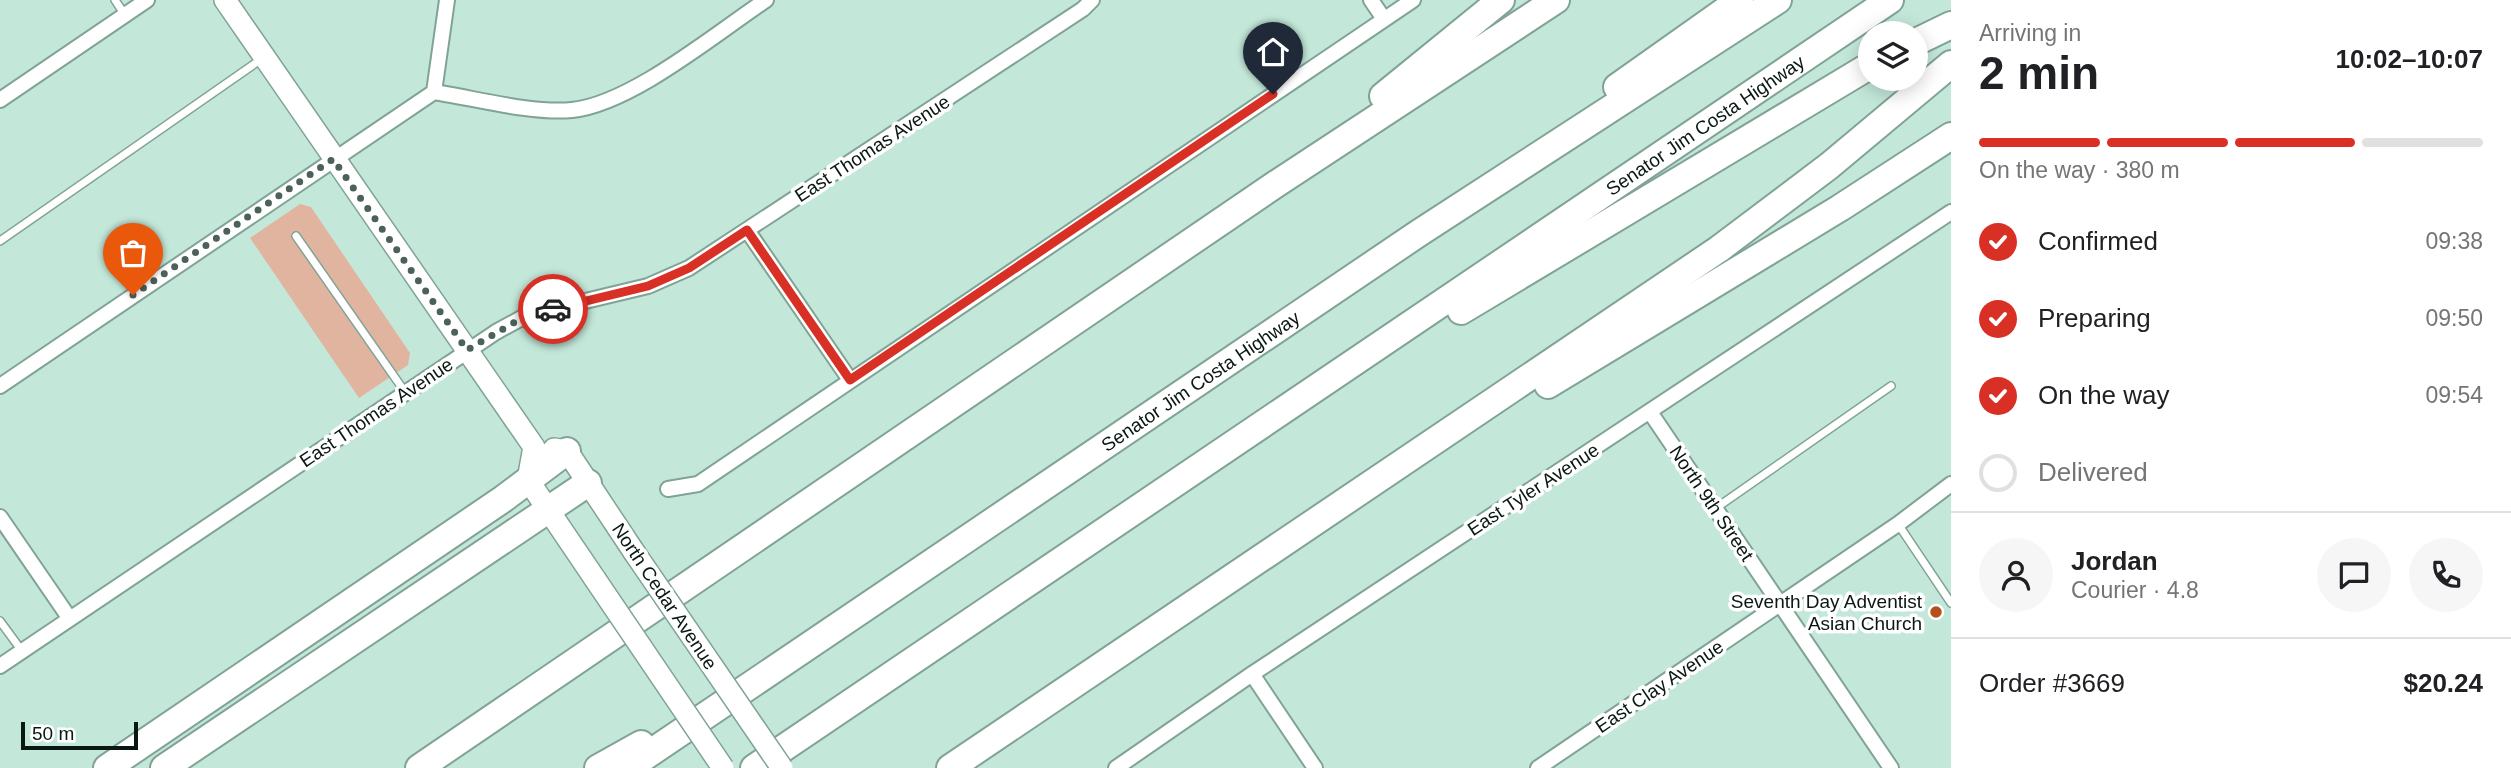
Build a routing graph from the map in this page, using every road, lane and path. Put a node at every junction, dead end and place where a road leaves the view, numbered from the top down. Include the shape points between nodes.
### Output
1 (115, 0) edge
2 (147, 0) edge
3 (225, 0) edge
4 (447, 0) edge
5 (766, 0) edge
6 (1091, 0) edge
7 (1371, 0) edge
8 (1413, 0) edge
9 (1501, 0) edge
10 (1556, 0) edge
11 (1740, 0) edge
12 (1778, 0) edge
13 (1890, 0) edge
14 (125, 15) junction
15 (1384, 19) junction
16 (1951, 25) edge
17 (1928, 36) edge
18 (264, 58) junction
19 (1948, 66) edge
20 (1858, 73) edge
21 (433, 92) junction
22 (0, 100) edge
23 (1951, 136) edge
24 (333, 159) junction
25 (1276, 184) junction
26 (1951, 212) edge
27 (747, 230) junction
28 (1419, 233) junction
29 (296, 236) dead end
30 (0, 241) edge
31 (467, 350) junction
32 (850, 380) junction
33 (0, 386) edge
34 (1891, 386) dead end
35 (405, 392) junction
36 (1650, 412) junction
37 (534, 447) junction
38 (566, 451) junction
39 (1195, 471) junction
40 (528, 480) junction
41 (588, 483) junction
42 (1951, 484) edge
43 (668, 489) dead end
44 (1716, 508) junction
45 (548, 510) junction
46 (0, 517) edge
47 (1898, 524) junction
48 (1256, 562) junction
49 (1951, 603) edge
50 (1780, 604) junction
51 (70, 619) junction
52 (0, 621) edge
53 (22, 651) junction
54 (0, 666) edge
55 (1252, 674) junction
56 (765, 675) junction
57 (801, 736) junction
58 (107, 768) edge
59 (164, 768) edge
60 (419, 768) edge
61 (598, 768) edge
62 (628, 768) edge
63 (723, 768) edge
64 (754, 768) edge
65 (759, 768) edge
66 (782, 768) edge
67 (950, 768) edge
68 (1116, 768) edge
69 (1315, 768) edge
70 (1538, 768) edge
71 (1891, 768) edge

1 - 14 lane
2 - 14 street
3 - 18 main road
4 - 21 street
5 - 21 street via 631,91 593,107 549,109
6 - 27 street, East Thomas Avenue
7 - 15 street
8 - 15 street
9 - 25 highway
10 - 25 highway
11 - 28 highway
12 - 28 highway, Senator Jim Costa Highway
13 - 39 highway, Senator Jim Costa Highway
14 - 22 street
15 - 32 street
16 - 17 highway
18 - 24 main road
18 - 30 lane
19 - 48 highway via 1801,189 1719,249
20 - 39 highway
21 - 24 street
23 - 48 highway
24 - 31 main road
24 - 33 street
25 - 60 highway
26 - 36 street, East Tyler Avenue
27 - 31 street, East Thomas Avenue via 689,268 648,286 527,315
27 - 32 street
28 - 56 highway, Senator Jim Costa Highway
29 - 35 lane
31 - 35 street, East Thomas Avenue
31 - 37 main road
32 - 43 street via 698,484
34 - 44 lane
35 - 51 street, East Thomas Avenue
36 - 44 street, North 9th Street
36 - 55 street, East Tyler Avenue
37 - 38 main road
37 - 40 main road
38 - 40 highway
38 - 41 main road, North Cedar Avenue
39 - 57 highway, Senator Jim Costa Highway
40 - 45 main road
40 - 58 highway
41 - 45 highway
41 - 66 main road, North Cedar Avenue, bridge
42 - 47 street, East Clay Avenue
44 - 50 street, North 9th Street
45 - 59 highway
45 - 63 main road, bridge
46 - 51 street
47 - 49 lane
47 - 50 street, East Clay Avenue
48 - 67 highway
50 - 70 street, East Clay Avenue
50 - 71 street, North 9th Street
51 - 53 street, East Thomas Avenue
52 - 53 lane
53 - 54 street, East Thomas Avenue
55 - 68 street, East Tyler Avenue
55 - 69 street
56 - 61 highway
56 - 62 highway, Senator Jim Costa Highway
57 - 64 highway, Senator Jim Costa Highway
57 - 65 highway

